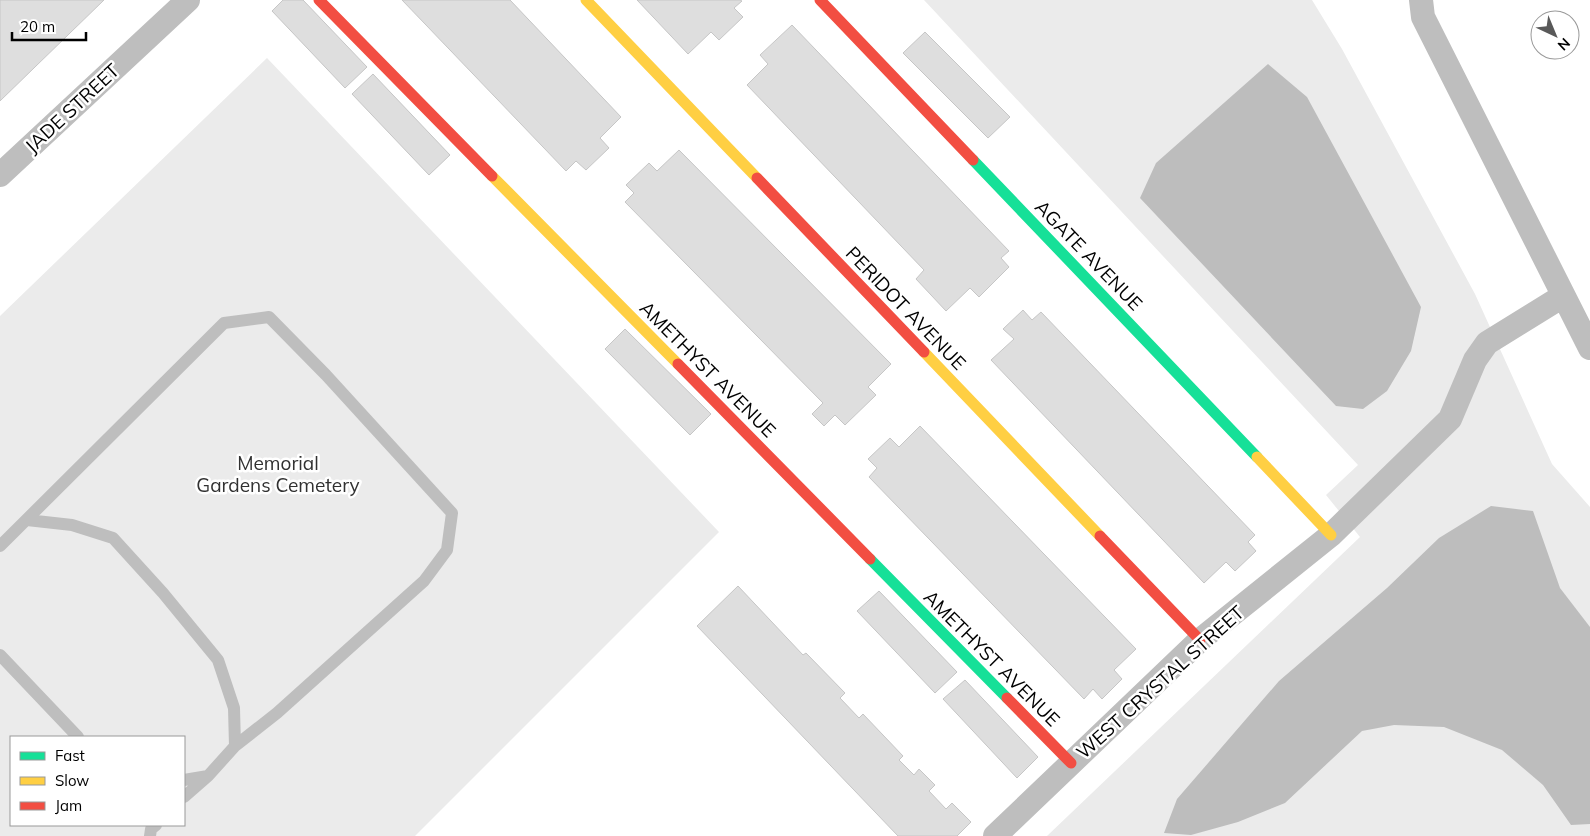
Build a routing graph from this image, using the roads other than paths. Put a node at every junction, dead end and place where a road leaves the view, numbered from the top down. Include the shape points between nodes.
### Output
1 (188, 0) edge
2 (319, 0) edge
3 (586, 0) edge
4 (820, 0) edge
5 (1421, 0) edge
6 (0, 175) edge
7 (1563, 296) junction
8 (1590, 348) edge
9 (27, 520) junction
10 (1331, 535) junction
11 (0, 546) edge
12 (1200, 640) junction
13 (0, 655) edge
14 (77, 736) edge
15 (235, 746) junction
16 (1071, 763) junction
17 (208, 776) junction
18 (185, 780) edge
19 (185, 796) edge
20 (995, 836) edge

1 - 6 street, JADE STREET
2 - 16 street, AMETHYST AVENUE
3 - 12 street, PERIDOT AVENUE
4 - 10 street, AGATE AVENUE
5 - 7 street via 1422,17
7 - 8 street
7 - 10 street, WEST CRYSTAL STREET via 1487,343 1475,360 1450,419
9 - 11 lane
9 - 15 lane via 72,525 113,538 120,545 218,660 234,708
9 - 15 lane via 224,323 269,317 326,375 452,513 447,550 424,581 277,713
10 - 12 street, WEST CRYSTAL STREET
12 - 16 street, WEST CRYSTAL STREET
13 - 14 lane
15 - 17 lane
16 - 20 street, WEST CRYSTAL STREET
17 - 18 lane
17 - 19 lane

